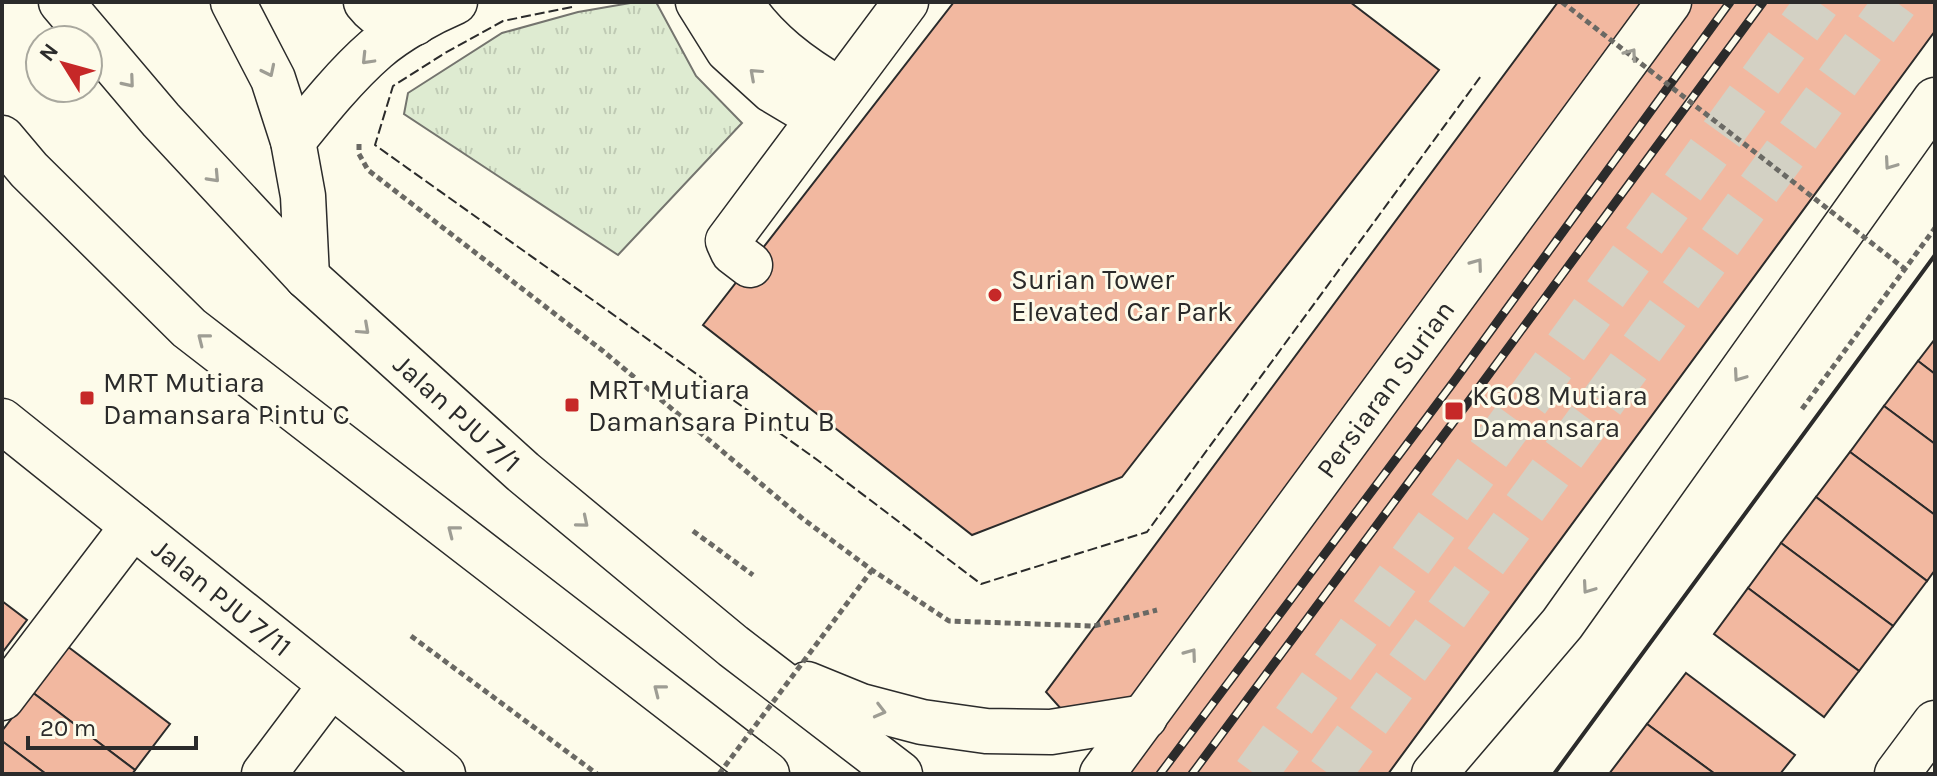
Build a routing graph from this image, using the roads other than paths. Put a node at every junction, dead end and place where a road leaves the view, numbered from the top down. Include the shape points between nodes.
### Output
1 (61, 2) edge
2 (233, 2) edge
3 (366, 2) edge
4 (455, 2) edge
5 (698, 2) edge
6 (740, 2) edge
7 (906, 2) edge
8 (1669, 2) edge
9 (415, 23) junction
10 (1935, 100) edge
11 (830, 104) junction
12 (306, 125) junction
13 (2, 138) edge
14 (739, 253) dead end
15 (307, 277) junction
16 (2, 421) edge
17 (133, 526) junction
18 (1553, 635) junction
19 (733, 646) junction
20 (331, 685) junction
21 (2, 698) edge
22 (1145, 717) junction
23 (1935, 723) edge
24 (720, 756) edge
25 (264, 774) edge
26 (443, 774) edge
27 (755, 774) edge
28 (767, 774) edge
29 (900, 774) edge
30 (1102, 774) edge
31 (1434, 774) edge
32 (1464, 774) edge
33 (1897, 774) edge

1 -> 15 street, Jalan PJU 7/1 via 161,120
2 -> 12 street via 273,79
3 - 9 street via 393,22
4 - 9 street
11 -> 5 street via 772,90 728,50
6 - 11 street via 776,45 808,71
7 - 11 street
22 -> 8 street, Persiaran Surian
9 -> 12 street via 377,49
10 -> 18 street
11 - 14 street
12 - 15 street
24 -> 13 street via 189,328
15 -> 19 street, Jalan PJU 7/1 via 523,472
16 - 17 street, Jalan PJU 7/11
17 - 20 street, Jalan PJU 7/11
17 - 21 street
18 - 31 street
18 - 32 street
19 -> 22 street via 861,706 922,722 986,731 1051,732
19 - 29 street, Jalan PJU 7/1
20 - 25 street
20 - 26 street, Jalan PJU 7/11
22 - 30 street, Persiaran Surian
23 - 33 street
24 - 27 street
24 - 28 street

